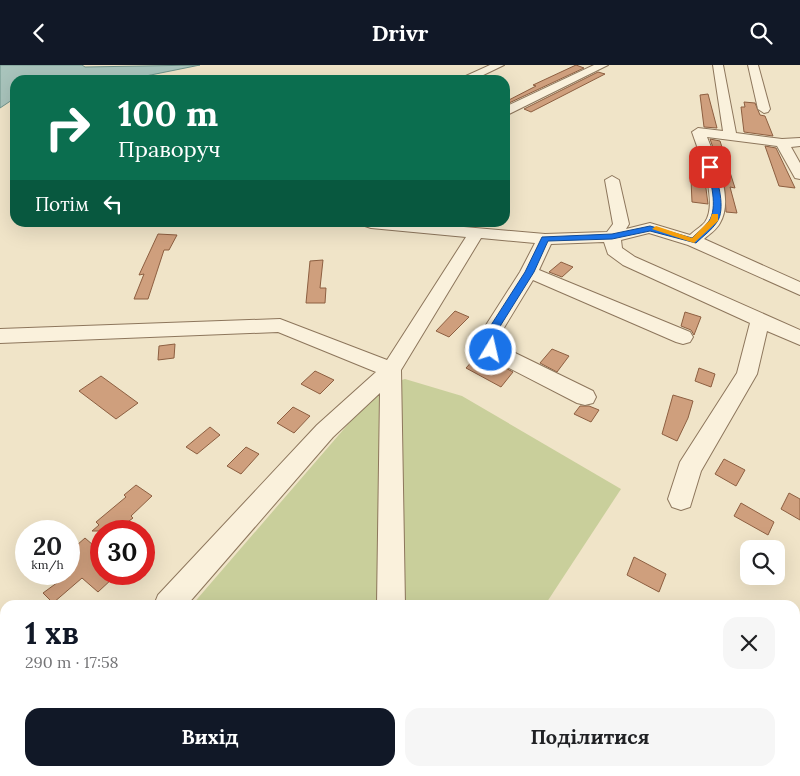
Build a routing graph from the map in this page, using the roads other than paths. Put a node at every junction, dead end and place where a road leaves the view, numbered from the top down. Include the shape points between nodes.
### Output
1 (499, 65) edge
2 (603, 65) edge
3 (718, 65) edge
4 (753, 65) edge
5 (475, 75) edge
6 (764, 109) dead end
7 (510, 111) edge
8 (730, 135) junction
9 (800, 142) edge
10 (782, 143) junction
11 (800, 175) edge
12 (612, 180) dead end
13 (413, 227) edge
14 (476, 233) junction
15 (612, 237) junction
16 (545, 239) junction
17 (694, 241) junction
18 (529, 272) junction
19 (800, 289) edge
20 (760, 320) junction
21 (0, 335) edge
22 (683, 337) dead end
23 (800, 338) edge
24 (391, 370) junction
25 (585, 397) dead end
26 (680, 499) dead end
27 (173, 600) edge
28 (391, 600) edge

1 - 5 street
2 - 7 street
3 - 8 street
4 - 6 street
8 - 10 street
8 - 17 street via 698,132 714,180 717,207 714,221
9 - 10 street
10 - 11 street
12 - 15 street via 621,224
13 - 14 street
14 - 16 street
14 - 24 street
15 - 16 street
15 - 17 street via 650,228
15 - 20 street via 614,249 629,261
16 - 18 street
17 - 19 street
18 - 22 street
18 - 25 street via 489,336 488,344 491,350
20 - 23 street
20 - 26 street via 747,374 689,469
21 - 24 street via 280,325
24 - 27 street via 325,431
24 - 28 street

